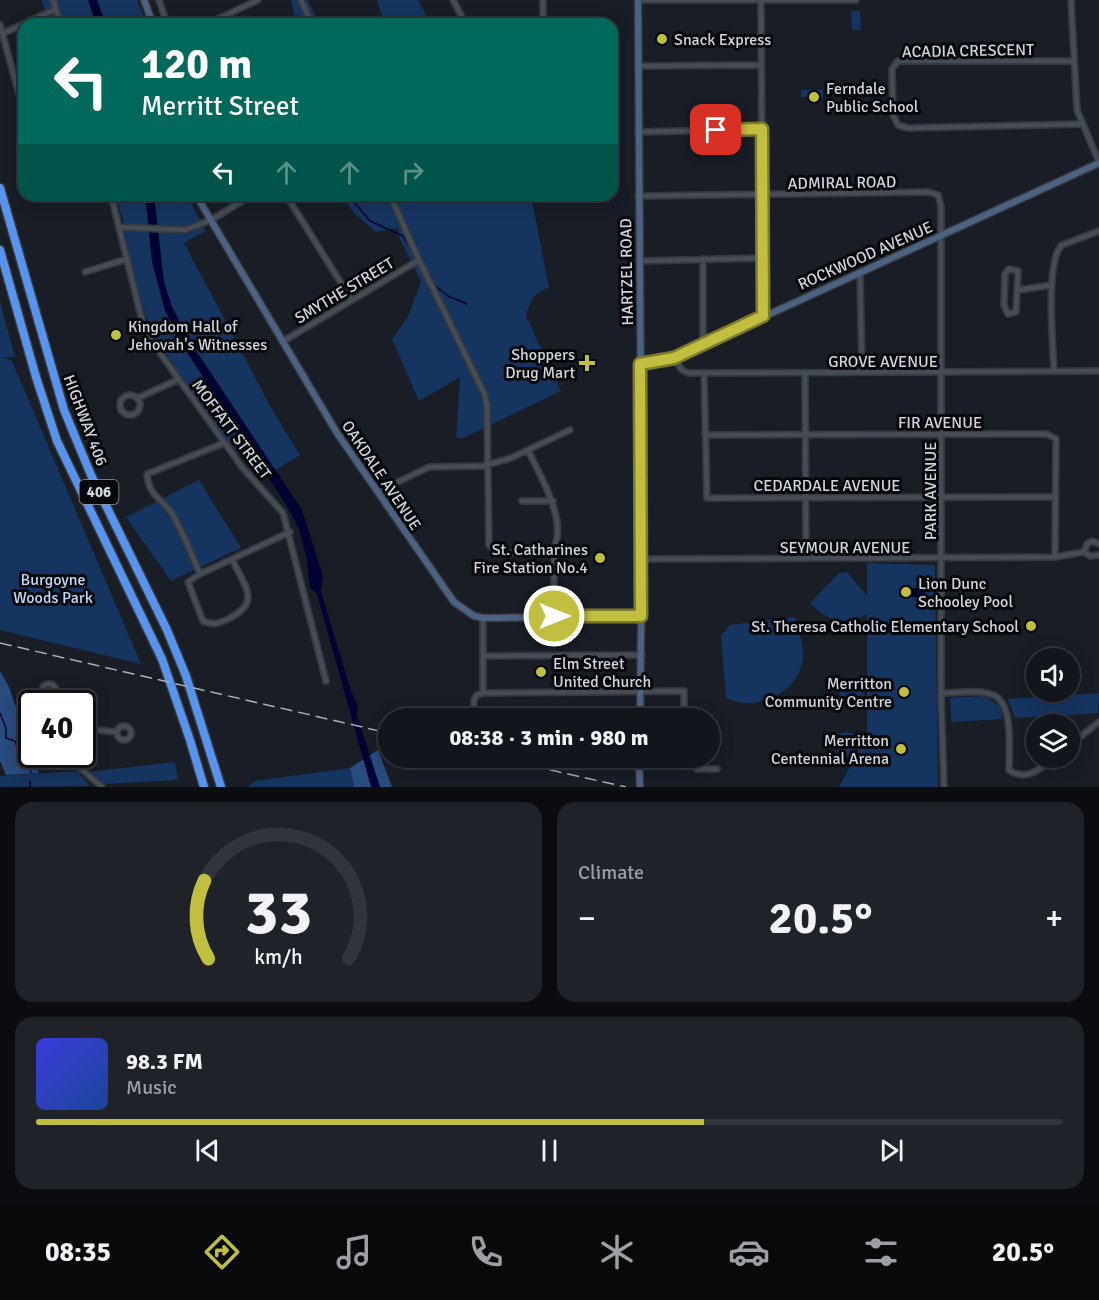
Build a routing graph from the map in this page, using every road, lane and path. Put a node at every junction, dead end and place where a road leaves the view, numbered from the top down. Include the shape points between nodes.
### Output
1 (53, 0) edge
2 (144, 0) edge
3 (159, 0) edge
4 (258, 0) edge
5 (301, 0) edge
6 (543, 0) edge
7 (639, 0) edge
8 (761, 0) edge
9 (856, 0) edge
10 (1071, 0) edge
11 (455, 1) edge
12 (56, 9) junction
13 (36, 18) edge
14 (59, 18) edge
15 (151, 18) edge
16 (165, 18) edge
17 (220, 18) edge
18 (309, 18) edge
19 (463, 18) edge
20 (543, 18) edge
21 (0, 25) edge
22 (18, 27) edge
23 (4, 33) junction
24 (1074, 61) junction
25 (638, 66) junction
26 (761, 66) junction
27 (18, 90) edge
28 (1082, 124) junction
29 (762, 129) junction
30 (638, 132) junction
31 (1099, 163) edge
32 (0, 188) edge
33 (762, 195) junction
34 (938, 195) joint
35 (638, 196) junction
36 (112, 201) edge
37 (199, 201) edge
38 (242, 201) edge
39 (290, 201) edge
40 (393, 201) edge
41 (211, 220) junction
42 (119, 227) junction
43 (1099, 231) edge
44 (941, 235) junction
45 (0, 250) edge
46 (763, 258) junction
47 (127, 259) junction
48 (703, 259) junction
49 (418, 260) junction
50 (640, 261) junction
51 (85, 272) dead end
52 (860, 272) junction
53 (1052, 285) junction
54 (1018, 290) junction
55 (351, 299) junction
56 (763, 316) junction
57 (282, 342) junction
58 (703, 343) junction
59 (674, 358) junction
60 (640, 364) junction
61 (1054, 371) junction
62 (1099, 371) edge
63 (861, 372) junction
64 (942, 372) junction
65 (704, 373) junction
66 (805, 373) junction
67 (179, 379) junction
68 (138, 398) junction
69 (570, 430) dead end
70 (941, 434) junction
71 (705, 435) junction
72 (805, 435) junction
73 (224, 443) junction
74 (528, 450) junction
75 (487, 465) junction
76 (377, 492) junction
77 (941, 496) junction
78 (1055, 497) junction
79 (806, 498) junction
80 (522, 501) dead end
81 (553, 501) junction
82 (290, 532) junction
83 (1099, 544) edge
84 (1084, 552) junction
85 (551, 553) junction
86 (1099, 555) edge
87 (1055, 557) junction
88 (806, 558) junction
89 (232, 559) junction
90 (642, 559) junction
91 (942, 559) junction
92 (200, 574) junction
93 (554, 616) junction
94 (641, 616) junction
95 (483, 618) junction
96 (642, 655) junction
97 (483, 656) junction
98 (326, 681) dead end
99 (641, 691) junction
100 (483, 693) junction
101 (941, 693) junction
102 (474, 708) edge
103 (640, 708) edge
104 (684, 708) edge
105 (1099, 722) edge
106 (96, 730) edge
107 (117, 732) dead end
108 (1080, 737) edge
109 (80, 768) edge
110 (639, 768) edge
111 (696, 768) edge
112 (1039, 768) edge
113 (717, 769) dead end
114 (102, 787) edge
115 (204, 787) edge
116 (221, 787) edge
117 (640, 787) edge
118 (944, 787) edge

1 - 12 street
2 - 15 street
3 - 16 street
4 - 17 street
5 - 18 street
6 - 20 street
7 - 8 street
7 - 25 street, HARTZEL ROAD
8 - 9 street
8 - 26 street
10 - 24 street
11 - 19 street
12 - 13 street
12 - 14 street
21 - 23 street
22 - 23 street
23 - 27 street
24 - 28 street via 1077,110
24 - 28 street, ACADIA CRESCENT via 898,61 892,69 893,115 898,125 907,129
25 - 26 street
25 - 30 street, HARTZEL ROAD
26 - 29 street
28 - 31 street
29 - 30 street
29 - 33 street
30 - 35 street, HARTZEL ROAD
31 - 44 street, ROCKWOOD AVENUE
32 - 116 highway, HIGHWAY 406 / 406 via 64,410 186,676
33 - 34 street, ADMIRAL ROAD
33 - 35 street, ADMIRAL ROAD
33 - 46 street
34 - 44 street, PARK AVENUE
35 - 50 street, HARTZEL ROAD
36 - 42 street, MOFFATT STREET
37 - 41 street, OAKDALE AVENUE
38 - 41 street
39 - 55 street
40 - 49 street
41 - 42 street via 185,230
41 - 57 street, OAKDALE AVENUE
42 - 47 street, MOFFATT STREET
43 - 53 street via 1058,248
44 - 52 street, ROCKWOOD AVENUE
44 - 64 street, PARK AVENUE
45 - 115 highway, HIGHWAY 406 / 406 via 57,441 162,659
46 - 48 street
46 - 56 street
47 - 51 street
47 - 67 street, MOFFATT STREET via 145,332
48 - 50 street
48 - 58 street
49 - 55 street, SMYTHE STREET
49 - 75 street via 482,385 487,406
50 - 60 street, HARTZEL ROAD
52 - 56 street, ROCKWOOD AVENUE
52 - 63 street
53 - 54 street
53 - 61 street
54 - 54 street via 1018,271 1009,269 1005,274 1004,305 1008,314 1016,312
55 - 57 street, SMYTHE STREET
56 - 58 street, ROCKWOOD AVENUE
57 - 76 street, OAKDALE AVENUE
58 - 59 street, ROCKWOOD AVENUE
59 - 60 street, ROCKWOOD AVENUE
59 - 65 street, GROVE AVENUE via 688,373
60 - 90 street, HARTZEL ROAD
61 - 62 street, GROVE AVENUE
61 - 64 street, GROVE AVENUE
63 - 64 street, GROVE AVENUE
63 - 66 street, GROVE AVENUE
64 - 70 street, PARK AVENUE
65 - 66 street, GROVE AVENUE
65 - 71 street
66 - 72 street
67 - 68 street
67 - 73 street, MOFFATT STREET
68 - 68 street via 141,408 137,414 130,416 120,408 123,398
69 - 74 street
70 - 72 street, FIR AVENUE
70 - 77 street, PARK AVENUE
70 - 78 street, FIR AVENUE via 1047,434 1056,439
71 - 72 street, FIR AVENUE
71 - 79 street, CEDARDALE AVENUE via 707,498
72 - 79 street
73 - 82 street, MOFFATT STREET via 283,513
73 - 92 street via 147,474 156,499 174,517
74 - 75 street
74 - 81 street
75 - 76 street via 429,467
75 - 85 street via 491,548
76 - 95 street, OAKDALE AVENUE via 454,602
77 - 78 street, CEDARDALE AVENUE
77 - 79 street, CEDARDALE AVENUE
77 - 91 street, PARK AVENUE
78 - 87 street, FIR AVENUE
79 - 88 street
80 - 81 street
81 - 85 street via 556,543
82 - 89 street
82 - 98 street, MOFFATT STREET via 295,566
83 - 84 street, SEYMOUR AVENUE via 1092,541
84 - 86 street, SEYMOUR AVENUE
84 - 87 street, SEYMOUR AVENUE
85 - 93 street via 555,563
87 - 91 street, SEYMOUR AVENUE
88 - 90 street, SEYMOUR AVENUE
88 - 91 street, SEYMOUR AVENUE
89 - 92 street
89 - 92 street via 248,597 245,608 216,624 203,621 188,582
90 - 94 street, HARTZEL ROAD
91 - 101 street, PARK AVENUE
93 - 94 street, OAKDALE AVENUE
93 - 95 street, OAKDALE AVENUE
94 - 96 street, HARTZEL ROAD
95 - 97 street
96 - 97 street
96 - 99 street, HARTZEL ROAD
97 - 100 street
99 - 100 street
99 - 103 street, HARTZEL ROAD
99 - 104 street via 684,691
100 - 102 street via 474,700
101 - 112 street via 983,693 1001,700 1008,719 1009,770 1027,776
101 - 118 street, PARK AVENUE
105 - 108 street
106 - 107 street
109 - 114 street
110 - 117 street
111 - 113 street

